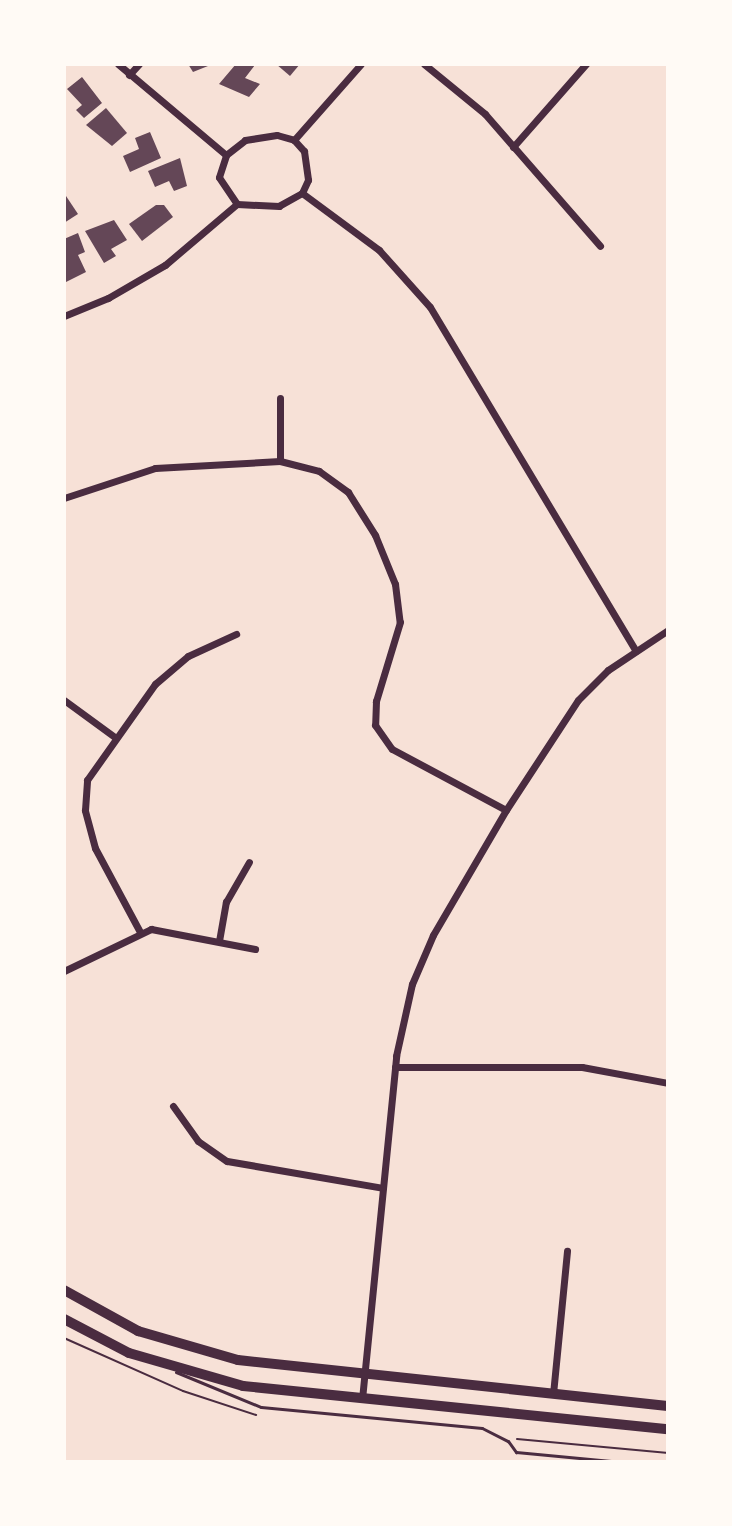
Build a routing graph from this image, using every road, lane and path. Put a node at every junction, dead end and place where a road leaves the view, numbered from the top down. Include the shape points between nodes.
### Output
1 (118, 64) edge
2 (139, 64) edge
3 (361, 64) edge
4 (424, 64) edge
5 (586, 64) edge
6 (129, 75) junction
7 (294, 140) junction
8 (513, 147) junction
9 (226, 155) junction
10 (302, 193) junction
11 (237, 204) junction
12 (600, 246) dead end
13 (64, 316) edge
14 (280, 398) dead end
15 (280, 461) junction
16 (64, 498) edge
17 (668, 630) edge
18 (236, 634) dead end
19 (636, 651) junction
20 (64, 700) edge
21 (116, 738) junction
22 (506, 810) junction
23 (249, 862) dead end
24 (140, 932) junction
25 (219, 941) junction
26 (255, 949) dead end
27 (64, 971) edge
28 (395, 1067) junction
29 (668, 1083) edge
30 (173, 1106) dead end
31 (383, 1188) junction
32 (567, 1251) dead end
33 (64, 1290) edge
34 (64, 1319) edge
35 (167, 1367) junction
36 (365, 1375) junction
37 (553, 1394) junction
38 (362, 1399) junction
39 (668, 1406) edge
40 (668, 1429) edge
41 (622, 1462) edge

1 - 6 street
2 - 6 street
3 - 7 street
4 - 8 street via 485,114
5 - 8 street
6 - 9 street
7 - 9 street via 262,136 245,140
7 - 10 street via 308,165
8 - 12 street
9 - 11 street via 219,177
10 - 11 street via 279,206 251,209
10 - 19 street via 379,250 430,307
11 - 13 street via 165,265
14 - 15 street
15 - 16 street via 155,468
15 - 22 street via 319,471 348,492 375,535 395,584 400,622 376,701 375,725 392,749
17 - 19 street
18 - 21 street via 188,656 155,684
19 - 22 street via 578,700
20 - 21 street
21 - 24 street via 87,780 85,810 95,848
22 - 28 street via 433,935 412,984
23 - 25 street via 226,902
24 - 25 street via 165,930
24 - 27 street
25 - 26 street
28 - 29 street via 582,1067
28 - 31 street
30 - 31 street via 198,1141 227,1161
31 - 36 street
32 - 37 street
33 - 36 main road via 138,1331 193,1349 287,1368
34 - 35 main road
35 - 38 main road via 243,1386
35 - 41 lane via 227,1397 261,1407 482,1428 505,1439 516,1452
36 - 37 main road
36 - 38 street
37 - 39 main road
38 - 40 main road

